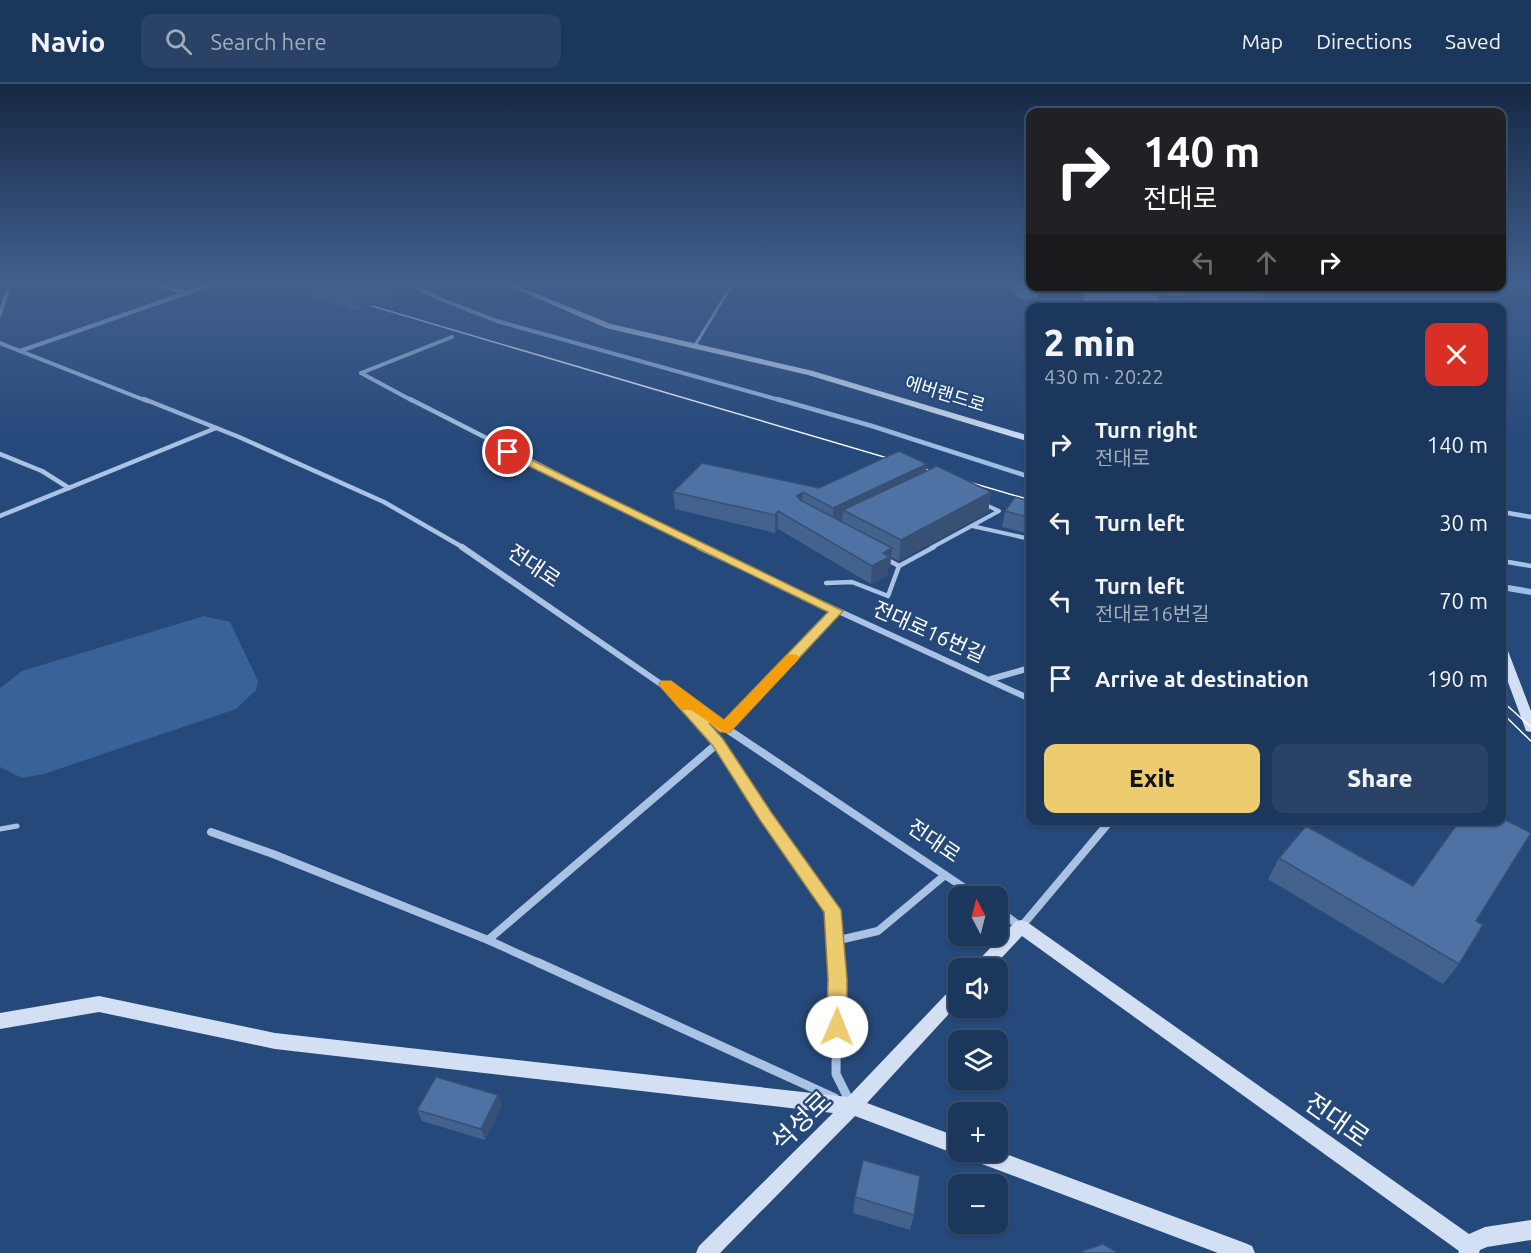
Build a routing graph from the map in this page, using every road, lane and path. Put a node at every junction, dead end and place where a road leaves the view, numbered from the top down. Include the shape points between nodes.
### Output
1 (61, 338) edge
2 (451, 338) edge
3 (654, 338) edge
4 (700, 338) edge
5 (0, 344) edge
6 (694, 347) junction
7 (20, 352) junction
8 (217, 427) junction
9 (1026, 438) edge
10 (0, 454) edge
11 (69, 488) junction
12 (978, 501) edge
13 (1506, 513) edge
14 (0, 516) edge
15 (1531, 517) edge
16 (971, 526) junction
17 (1026, 538) edge
18 (880, 556) edge
19 (1506, 562) edge
20 (899, 566) junction
21 (1531, 566) edge
22 (826, 583) dead end
23 (836, 611) junction
24 (1506, 662) edge
25 (1026, 669) edge
26 (990, 679) junction
27 (666, 685) junction
28 (1026, 697) edge
29 (725, 728) junction
30 (1531, 728) edge
31 (718, 743) junction
32 (1108, 825) edge
33 (17, 826) dead end
34 (0, 829) edge
35 (211, 832) dead end
36 (945, 875) junction
37 (962, 886) edge
38 (1008, 917) edge
39 (1021, 927) junction
40 (488, 940) junction
41 (835, 940) junction
42 (991, 958) edge
43 (948, 1004) edge
44 (0, 1021) edge
45 (852, 1106) junction
46 (948, 1142) edge
47 (1001, 1162) edge
48 (1531, 1230) edge
49 (1469, 1251) edge
50 (706, 1253) edge
51 (1245, 1253) edge

1 - 7 street
2 - 23 street, 전대로16번길 via 361,373 527,462
3 - 6 street, 에버랜드로
4 - 6 lane
5 - 7 street, 전대로
6 - 9 street, 에버랜드로 via 820,375
7 - 8 street, 전대로
8 - 11 street
8 - 27 street, 전대로 via 384,502 445,535
10 - 11 street via 42,471
11 - 14 street
12 - 16 lane via 999,511
13 - 15 street
16 - 17 lane
16 - 20 lane
18 - 20 lane
19 - 21 lane
20 - 22 lane via 888,596 852,582
23 - 26 street, 전대로16번길
23 - 29 street
24 - 30 street
25 - 26 street
26 - 28 street, 전대로16번길
27 - 29 street, 전대로
27 - 31 street
29 - 36 street, 전대로
31 - 40 street
31 - 41 street via 833,910
32 - 39 street
33 - 34 lane
35 - 40 street
36 - 37 street, 전대로
36 - 41 street via 878,931
38 - 39 street, 전대로
39 - 42 street
39 - 49 street, 전대로
40 - 45 street
41 - 45 street via 836,1074
43 - 45 street
44 - 45 street via 99,1004 275,1041
45 - 46 street, 석성로
45 - 50 street, 석성로
47 - 51 street
48 - 49 street via 1485,1237

